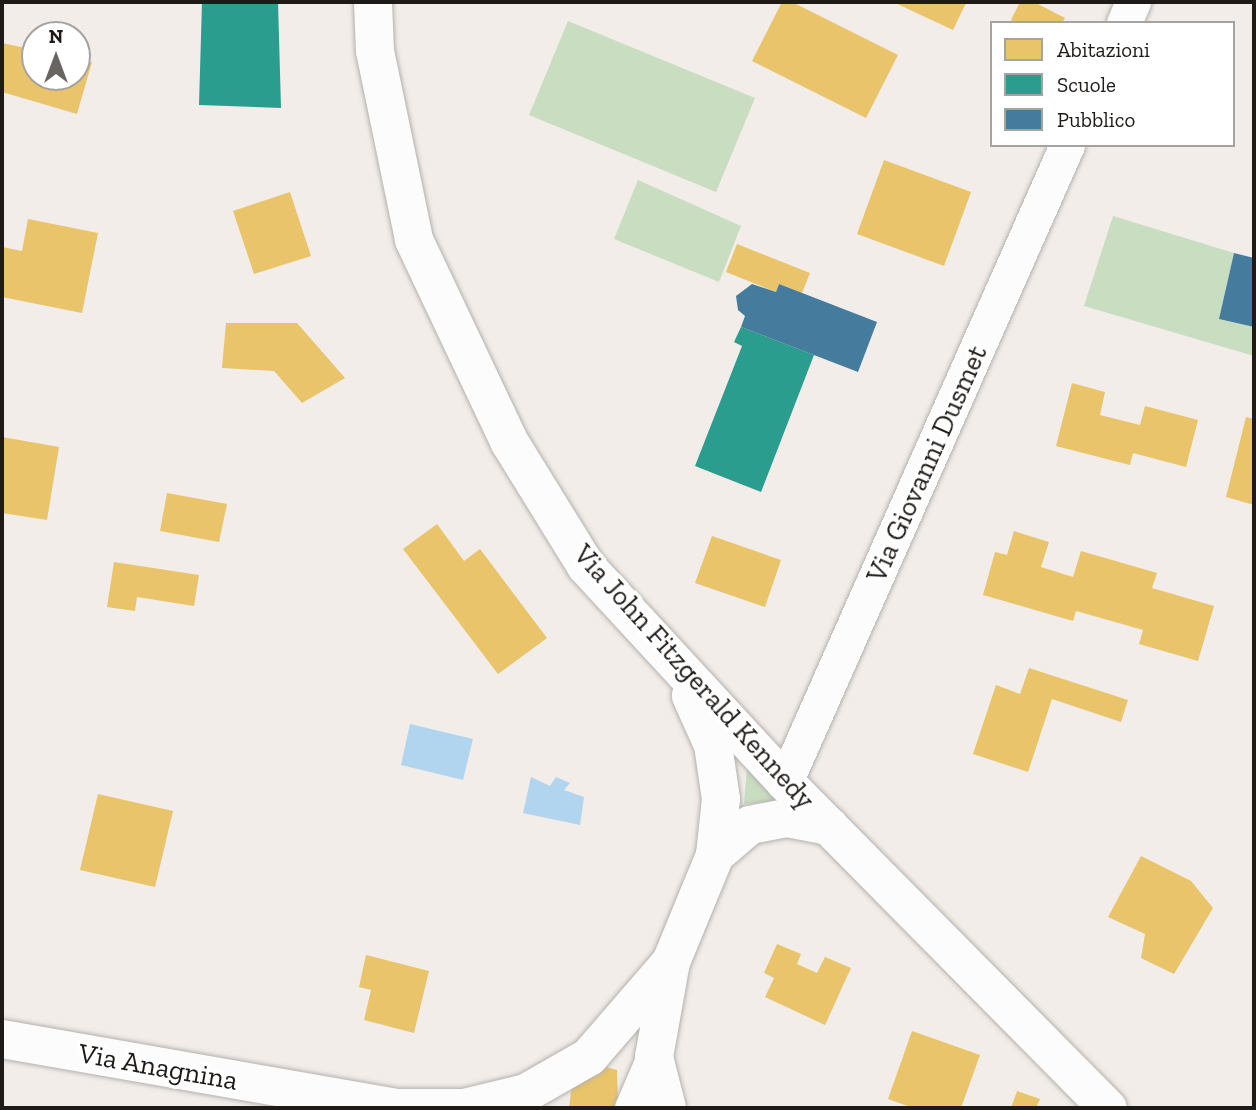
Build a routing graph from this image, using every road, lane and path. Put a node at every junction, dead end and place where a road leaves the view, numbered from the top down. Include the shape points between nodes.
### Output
1 (373, 2) edge
2 (1133, 2) edge
3 (1125, 21) edge
4 (1066, 147) edge
5 (679, 668) junction
6 (785, 782) junction
7 (829, 826) junction
8 (715, 855) junction
9 (671, 962) junction
10 (2, 1039) edge
11 (654, 1057) junction
12 (397, 1108) edge
13 (632, 1108) edge
14 (667, 1108) edge
15 (1108, 1108) edge

1 - 5 main road, Via John Fitzgerald Kennedy via 375,51 414,240 510,443 579,555
2 - 3 street
4 - 6 street, Via Giovanni Dusmet
5 - 6 main road, Via John Fitzgerald Kennedy
5 - 8 main road via 713,745 721,799
6 - 7 main road, Via John Fitzgerald Kennedy
7 - 8 main road via 787,817 750,825
7 - 15 main road, Via John Fitzgerald Kennedy
8 - 9 main road
9 - 11 main road
9 - 12 main road, Via Anagnina via 589,1057 526,1093 464,1108
10 - 12 main road, Via Anagnina
11 - 13 street
11 - 14 main road

